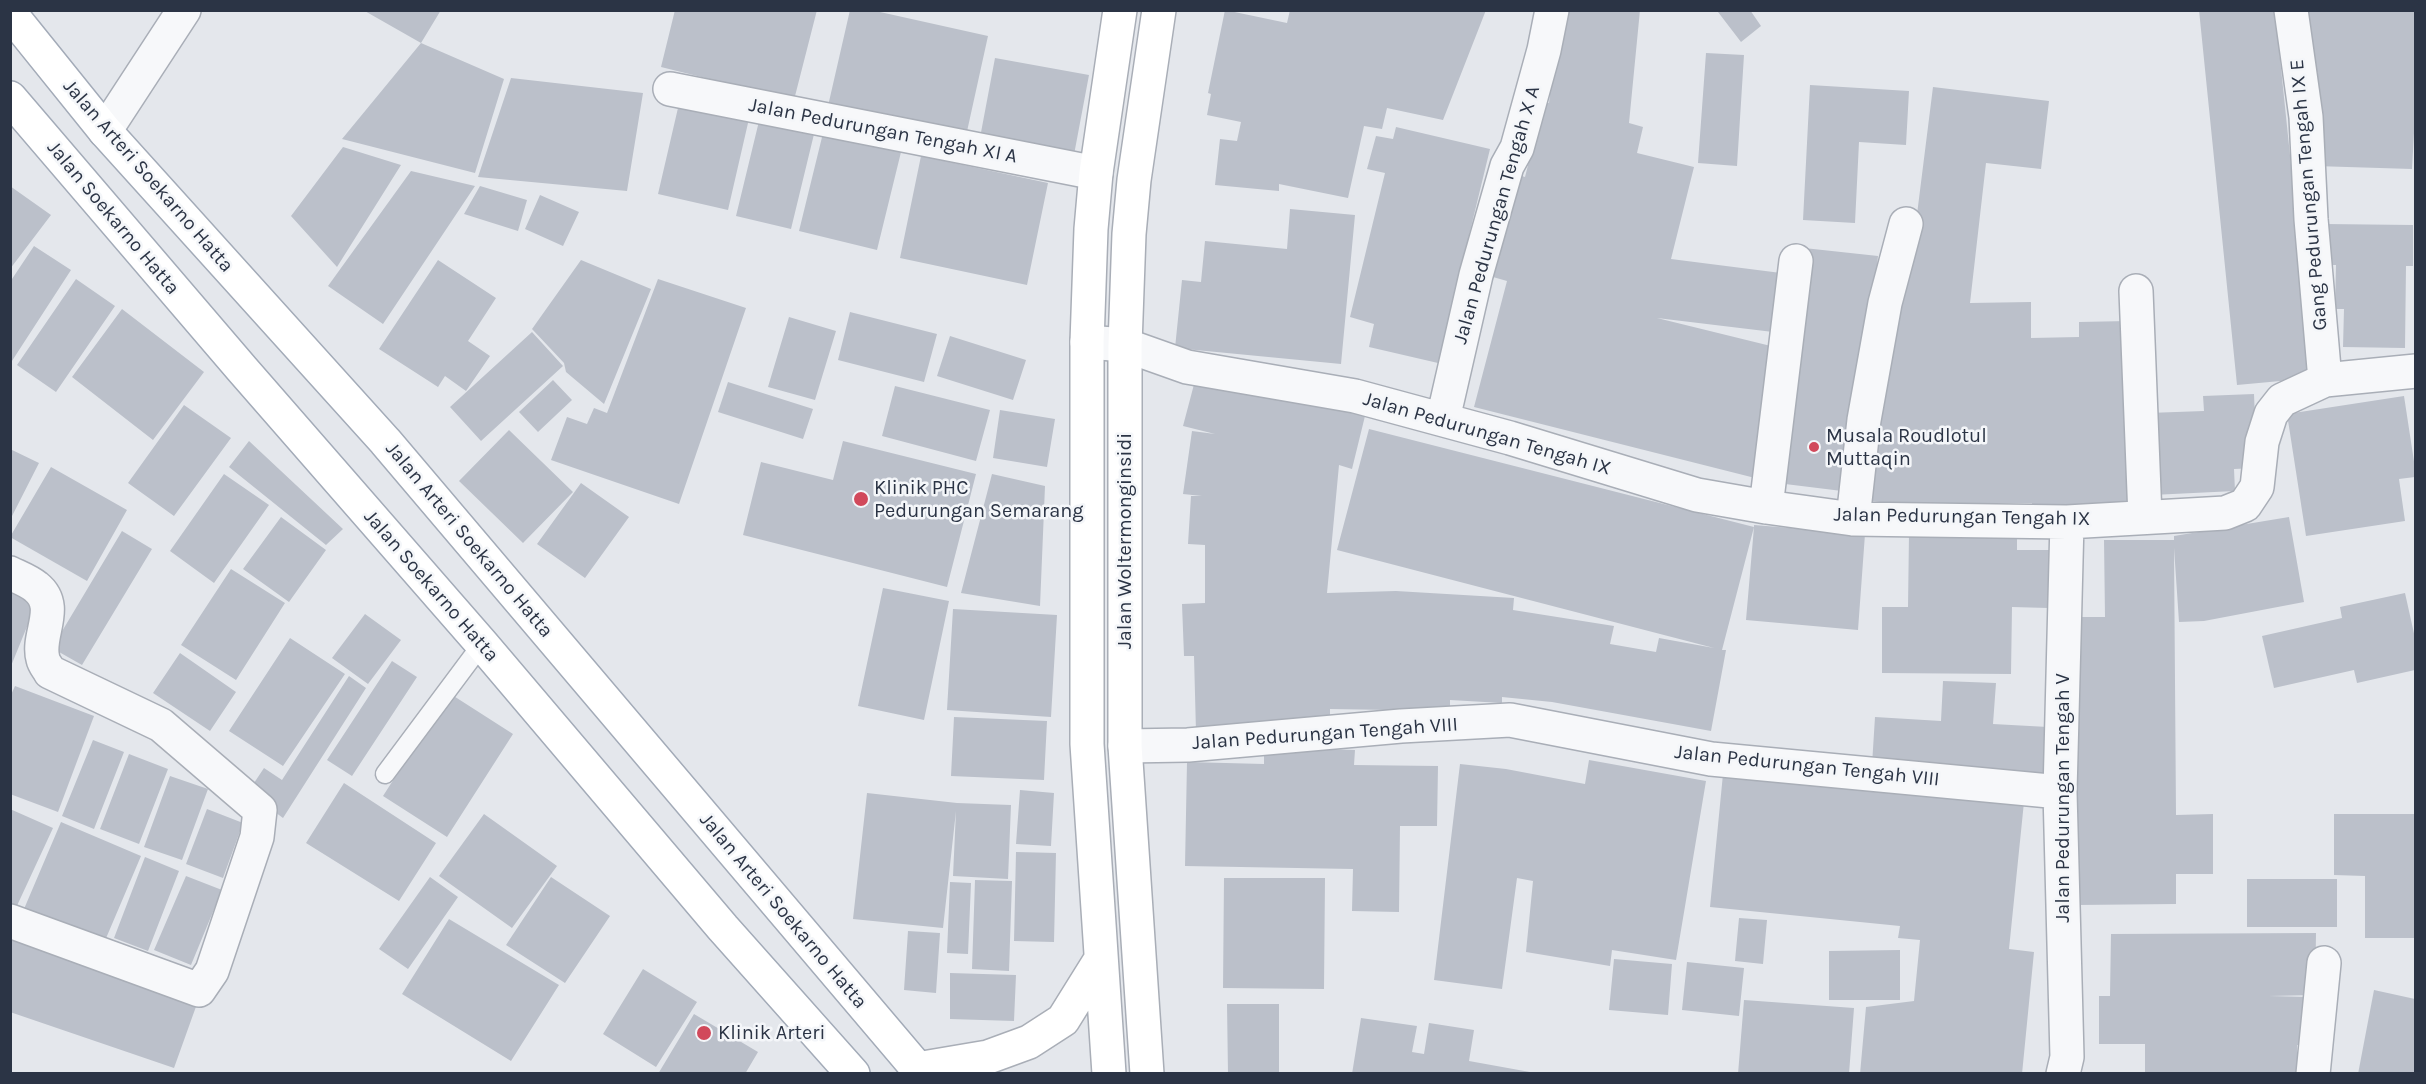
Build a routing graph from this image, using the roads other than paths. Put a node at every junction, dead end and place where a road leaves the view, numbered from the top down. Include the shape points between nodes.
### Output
1 (184, 10) edge
2 (1120, 10) edge
3 (1159, 10) edge
4 (1552, 10) edge
5 (2291, 10) edge
6 (10, 13) edge
7 (670, 88) dead end
8 (10, 98) edge
9 (105, 131) junction
10 (1096, 173) junction
11 (1905, 224) dead end
12 (1796, 261) dead end
13 (2136, 291) dead end
14 (1088, 342) junction
15 (1125, 345) junction
16 (2415, 371) edge
17 (2325, 380) junction
18 (1443, 419) junction
19 (1766, 507) junction
20 (2145, 517) junction
21 (1853, 519) junction
22 (2067, 522) junction
23 (10, 573) edge
24 (482, 644) junction
25 (1125, 746) junction
26 (386, 774) dead end
27 (2060, 792) junction
28 (10, 921) edge
29 (1101, 959) junction
30 (2324, 963) dead end
31 (919, 1071) edge
32 (853, 1074) edge
33 (1109, 1074) edge
34 (1148, 1074) edge
35 (2063, 1074) edge
36 (2313, 1074) edge

1 - 9 street
2 - 10 main road, Jalan Woltermonginsidi
3 - 15 main road, Jalan Woltermonginsidi via 1134,180
4 - 18 street, Jalan Pedurungan Tengah X A via 1517,148 1507,166 1476,275
5 - 17 street, Gang Pedurungan Tengah IX E via 2306,117
6 - 9 main road, Jalan Arteri Soekarno Hatta
7 - 10 street, Jalan Pedurungan Tengah XI A
8 - 24 main road, Jalan Soekarno Hatta
9 - 31 main road, Jalan Arteri Soekarno Hatta via 385,441
10 - 14 main road, Jalan Woltermonginsidi
11 - 21 street via 1885,303 1864,420
12 - 19 street
13 - 20 street
14 - 15 street, Jalan Pedurungan Tengah IX
14 - 29 main road, Jalan Woltermonginsidi via 1088,744
15 - 18 street, Jalan Pedurungan Tengah IX via 1187,367 1355,396
15 - 25 main road, Jalan Woltermonginsidi
16 - 17 street, Jalan Pedurungan Tengah IX
17 - 20 street, Jalan Pedurungan Tengah IX via 2282,400 2271,414 2262,442 2256,487 2245,505 2225,513
18 - 19 street, Jalan Pedurungan Tengah IX via 1697,495
19 - 21 street, Jalan Pedurungan Tengah IX
20 - 22 street, Jalan Pedurungan Tengah IX
21 - 22 street, Jalan Pedurungan Tengah IX
22 - 27 street, Jalan Pedurungan Tengah V
23 - 28 street via 37,587 44,597 49,612 43,659 50,672 161,725 260,810 253,848 212,971 199,990
24 - 26 lane
24 - 32 main road, Jalan Soekarno Hatta via 723,928
25 - 27 street, Jalan Pedurungan Tengah VIII via 1188,745 1509,720 1711,759
25 - 34 main road, Jalan Woltermonginsidi
27 - 35 street, Jalan Pedurungan Tengah V via 2067,1057
29 - 31 main road via 1063,1020 1029,1042 988,1057
29 - 33 main road, Jalan Woltermonginsidi
30 - 36 street

